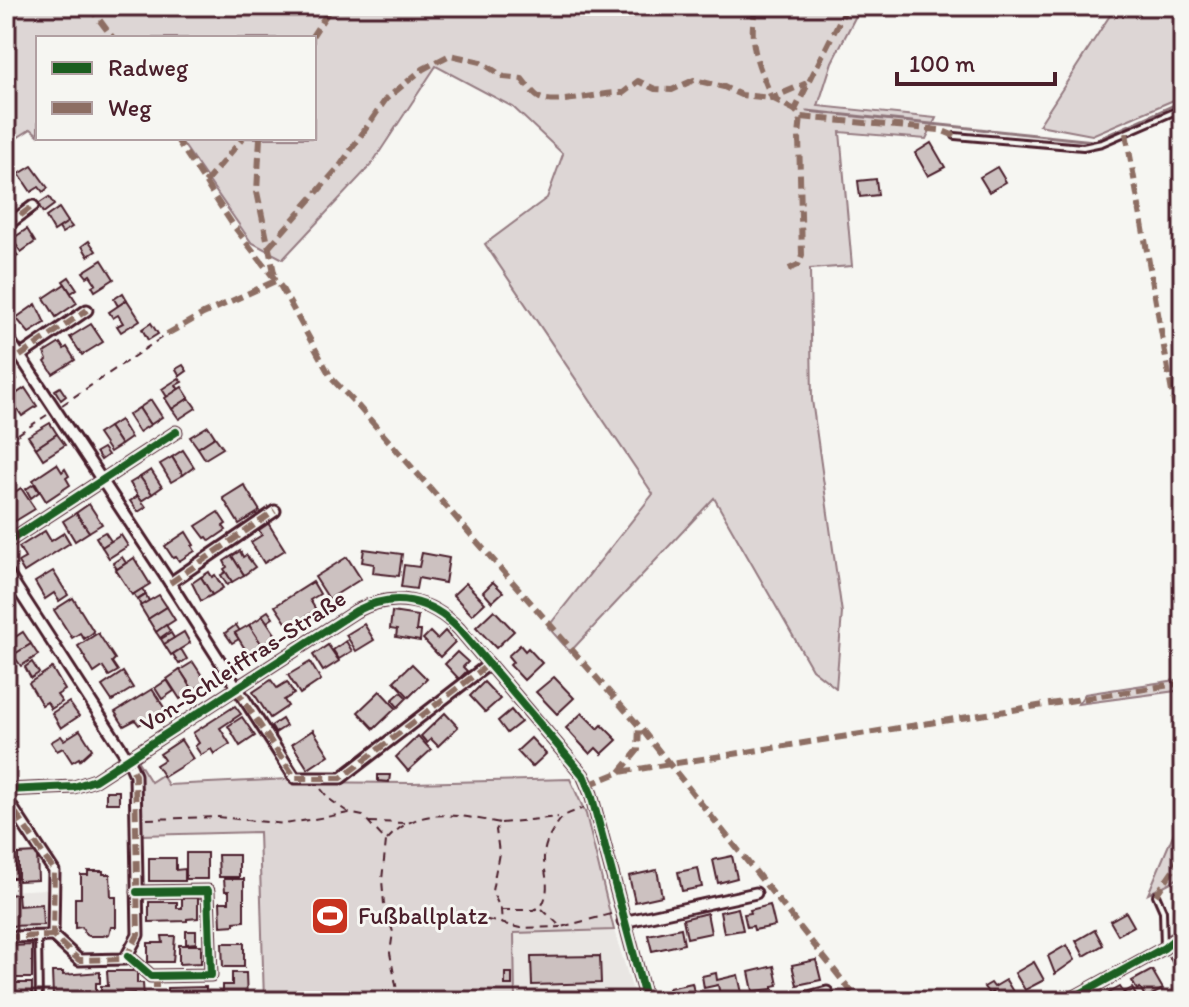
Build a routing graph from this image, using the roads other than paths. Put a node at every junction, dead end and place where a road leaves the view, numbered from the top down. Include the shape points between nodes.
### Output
1 (1183, 108) edge
2 (955, 136) dead end
3 (33, 206) dead end
4 (6, 226) edge
5 (87, 310) dead end
6 (6, 335) edge
7 (20, 356) junction
8 (176, 432) dead end
9 (102, 483) junction
10 (275, 511) dead end
11 (6, 543) edge
12 (6, 571) edge
13 (170, 583) junction
14 (489, 664) junction
15 (236, 689) junction
16 (128, 759) junction
17 (6, 790) edge
18 (6, 798) edge
19 (137, 892) junction
20 (756, 893) dead end
21 (1156, 895) dead end
22 (622, 917) junction
23 (1183, 932) edge
24 (38, 936) junction
25 (53, 936) junction
26 (6, 937) edge
27 (1164, 948) junction
28 (128, 956) junction
29 (827, 992) dead end
30 (39, 1001) edge
31 (646, 1001) edge
32 (794, 1001) edge
33 (1067, 1001) edge

1 - 2 lane via 1083,147
3 - 4 street
5 - 7 street
6 - 7 street
7 - 9 street
8 - 9 street
9 - 11 street
9 - 13 street
10 - 13 street
12 - 16 street
13 - 15 street
14 - 15 street, Von-Schleiffras-Straße via 437,610 395,599 356,611
14 - 15 street via 341,778 295,778
14 - 22 street, Von-Schleiffras-Straße via 588,785
15 - 16 street, Von-Schleiffras-Straße
16 - 17 street, Von-Schleiffras-Straße via 74,787
16 - 19 street via 135,775
18 - 25 street via 54,871
19 - 28 street via 138,935
19 - 28 street via 208,891 211,975 151,976
20 - 22 street
21 - 27 lane via 1163,911
22 - 31 street, Von-Schleiffras-Straße
23 - 27 street
24 - 25 street
24 - 26 street
24 - 30 lane
25 - 28 street via 79,960
27 - 33 street
29 - 32 street

